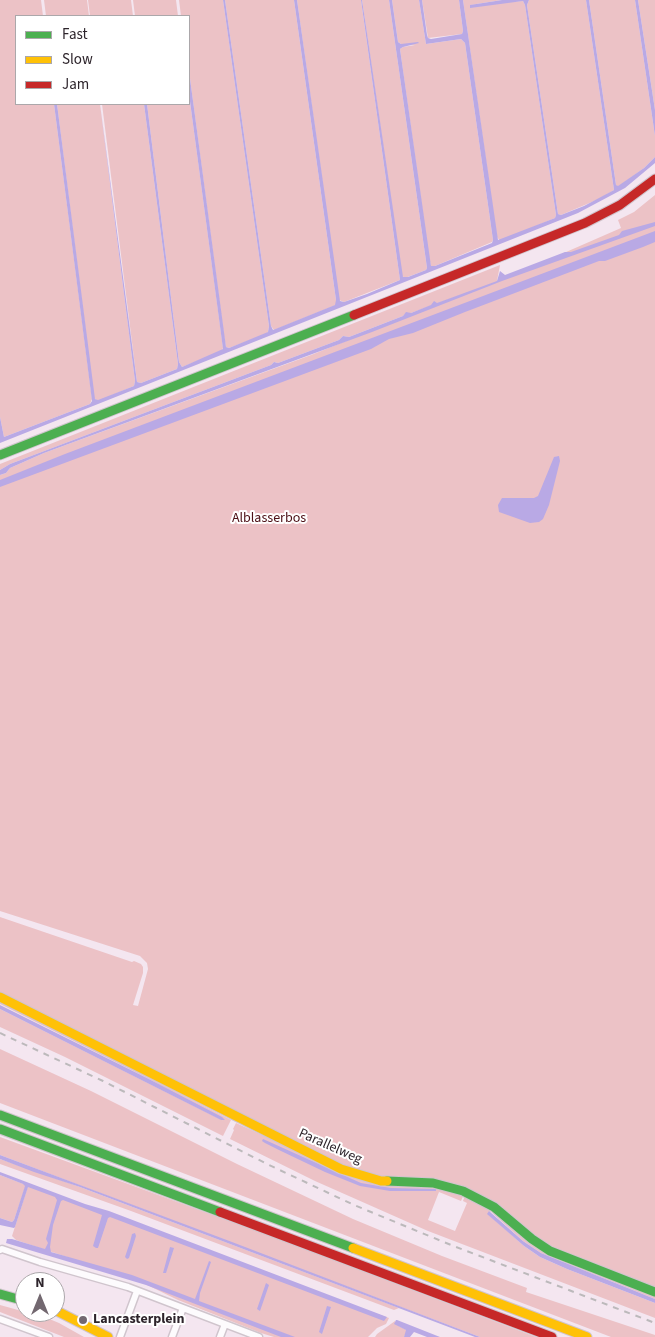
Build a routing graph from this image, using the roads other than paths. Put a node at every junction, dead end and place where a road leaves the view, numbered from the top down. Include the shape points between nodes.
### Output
1 (655, 179) edge
2 (0, 455) edge
3 (0, 998) edge
4 (0, 1115) edge
5 (0, 1129) edge
6 (0, 1250) edge
7 (137, 1291) junction
8 (655, 1292) edge
9 (0, 1294) edge
10 (15, 1298) edge
11 (0, 1299) edge
12 (15, 1303) edge
13 (183, 1308) junction
14 (65, 1315) edge
15 (0, 1319) edge
16 (65, 1319) edge
17 (225, 1324) junction
18 (49, 1337) edge
19 (97, 1337) edge
20 (108, 1337) edge
21 (120, 1337) edge
22 (172, 1337) edge
23 (220, 1337) edge
24 (259, 1337) edge
25 (552, 1337) edge
26 (587, 1337) edge

1 - 2 main road via 620,205 585,223
3 - 8 main road, Parallelweg via 341,1168 381,1181 433,1183 463,1191 494,1207 550,1251
4 - 26 main road
5 - 25 main road
6 - 7 street
7 - 13 street
7 - 21 street
9 - 10 main road
11 - 12 main road
13 - 17 street
13 - 22 street
14 - 20 main road
15 - 18 street
16 - 19 main road
17 - 23 street
17 - 24 street

